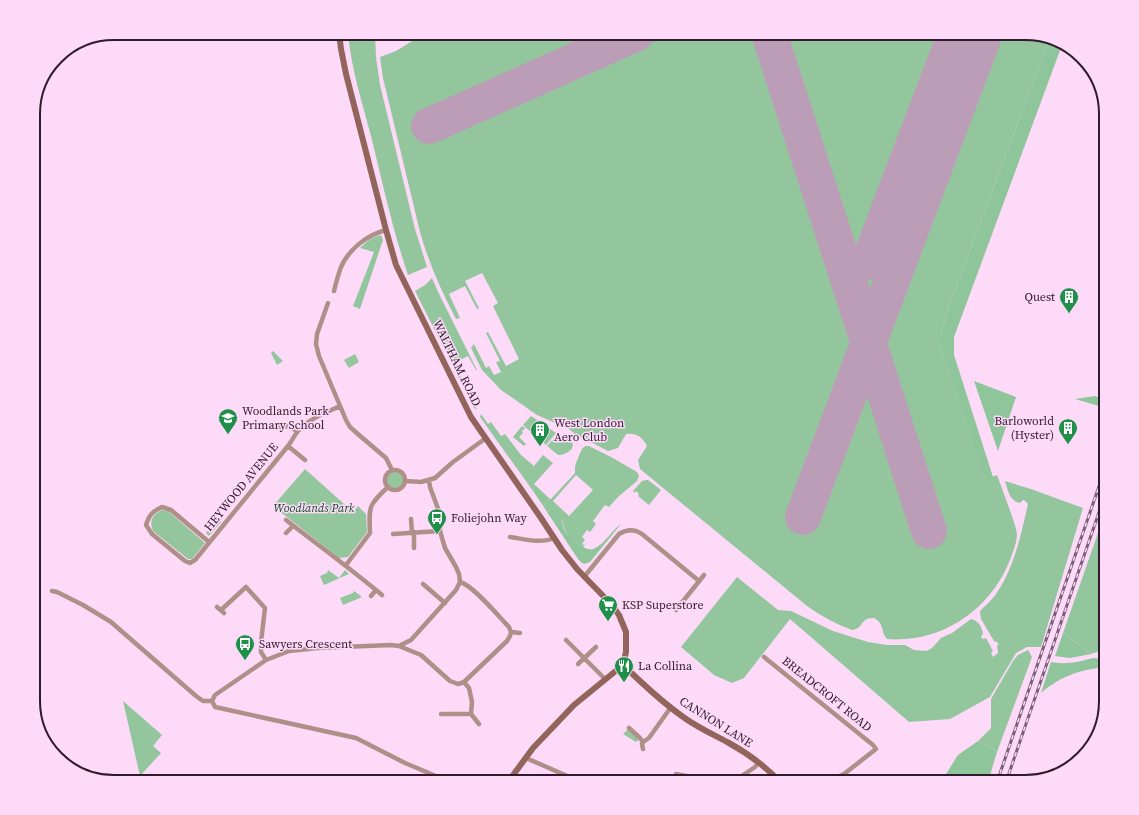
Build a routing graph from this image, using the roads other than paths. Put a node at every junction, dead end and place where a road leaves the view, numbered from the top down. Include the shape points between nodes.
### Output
1 (340, 40) edge
2 (386, 230) junction
3 (334, 291) dead end
4 (328, 303) dead end
5 (340, 406) junction
6 (274, 428) dead end
7 (297, 431) junction
8 (486, 438) junction
9 (288, 446) junction
10 (305, 460) dead end
11 (392, 470) junction
12 (430, 480) junction
13 (405, 481) junction
14 (388, 487) junction
15 (411, 519) dead end
16 (286, 520) dead end
17 (292, 526) junction
18 (440, 531) junction
19 (413, 532) junction
20 (286, 533) dead end
21 (393, 534) dead end
22 (510, 537) dead end
23 (554, 538) junction
24 (209, 542) junction
25 (414, 548) dead end
26 (346, 565) junction
27 (704, 575) dead end
28 (584, 577) junction
29 (699, 581) junction
30 (460, 582) junction
31 (423, 584) dead end
32 (376, 590) junction
33 (52, 591) dead end
34 (382, 595) dead end
35 (371, 596) dead end
36 (446, 603) junction
37 (220, 610) dead end
38 (676, 610) dead end
39 (511, 632) junction
40 (520, 634) dead end
41 (411, 640) junction
42 (566, 640) dead end
43 (399, 646) junction
44 (596, 647) dead end
45 (413, 651) junction
46 (764, 657) dead end
47 (585, 658) junction
48 (266, 660) junction
49 (578, 664) dead end
50 (623, 665) junction
51 (605, 679) junction
52 (464, 682) junction
53 (212, 701) junction
54 (671, 707) junction
55 (441, 714) dead end
56 (472, 714) junction
57 (479, 724) dead end
58 (628, 728) dead end
59 (643, 742) junction
60 (643, 749) dead end
61 (526, 758) junction
62 (758, 763) junction
63 (676, 774) dead end
64 (433, 775) edge
65 (513, 775) edge
66 (565, 775) edge
67 (681, 775) edge
68 (743, 775) edge
69 (774, 775) edge
70 (842, 775) edge

1 - 2 street, WALTHAM ROAD
2 - 3 street via 364,240 351,252 342,266
2 - 8 street, WALTHAM ROAD via 396,265 471,417
4 - 5 street via 316,344
5 - 7 street, HEYWOOD AVENUE via 314,418
5 - 11 street via 350,427 386,458
6 - 7 street, HEYWOOD AVENUE via 288,426
7 - 9 street, HEYWOOD AVENUE
8 - 12 street
8 - 23 street, WALTHAM ROAD
9 - 10 street, HEYWOOD AVENUE
9 - 24 street, HEYWOOD AVENUE
11 - 13 street via 401,472
11 - 14 street via 385,477
12 - 13 street
12 - 18 street via 440,514
13 - 14 street via 400,488 393,490
14 - 26 street via 371,504 370,533
15 - 19 street
16 - 17 street
17 - 20 street
17 - 26 street
18 - 19 street
18 - 30 street
19 - 21 street
19 - 25 street
22 - 23 street via 538,541
23 - 28 street, WALTHAM ROAD
24 - 24 street, HEYWOOD AVENUE via 195,560 190,563 185,561 152,534 146,525 148,517 162,507 171,510
26 - 32 street
27 - 29 street
28 - 29 street via 619,534 634,530
28 - 50 street, WALTHAM ROAD via 619,615 626,632
29 - 38 street
30 - 36 street
30 - 39 street via 476,592
31 - 36 street
32 - 34 street
32 - 35 street
33 - 53 street via 112,622 196,696 203,701
36 - 41 street
37 - 48 street via 246,587 265,608 261,652
39 - 40 street
39 - 52 street via 507,641
41 - 43 street
41 - 45 street
42 - 47 street
43 - 45 street
43 - 48 street via 289,651
44 - 47 street
45 - 52 street via 454,684
46 - 70 street, BREADCROFT ROAD via 876,749
47 - 49 street
47 - 51 street
48 - 53 street via 215,695
50 - 51 street
50 - 54 street, CANNON LANE
51 - 61 street via 574,705
52 - 56 street via 469,688
53 - 64 street via 215,706 356,738
54 - 59 street via 649,738
54 - 62 street, CANNON LANE
55 - 56 street
56 - 57 street
58 - 59 street
59 - 60 street
61 - 65 street
61 - 66 street
62 - 68 street
62 - 69 street, CANNON LANE
63 - 67 street

